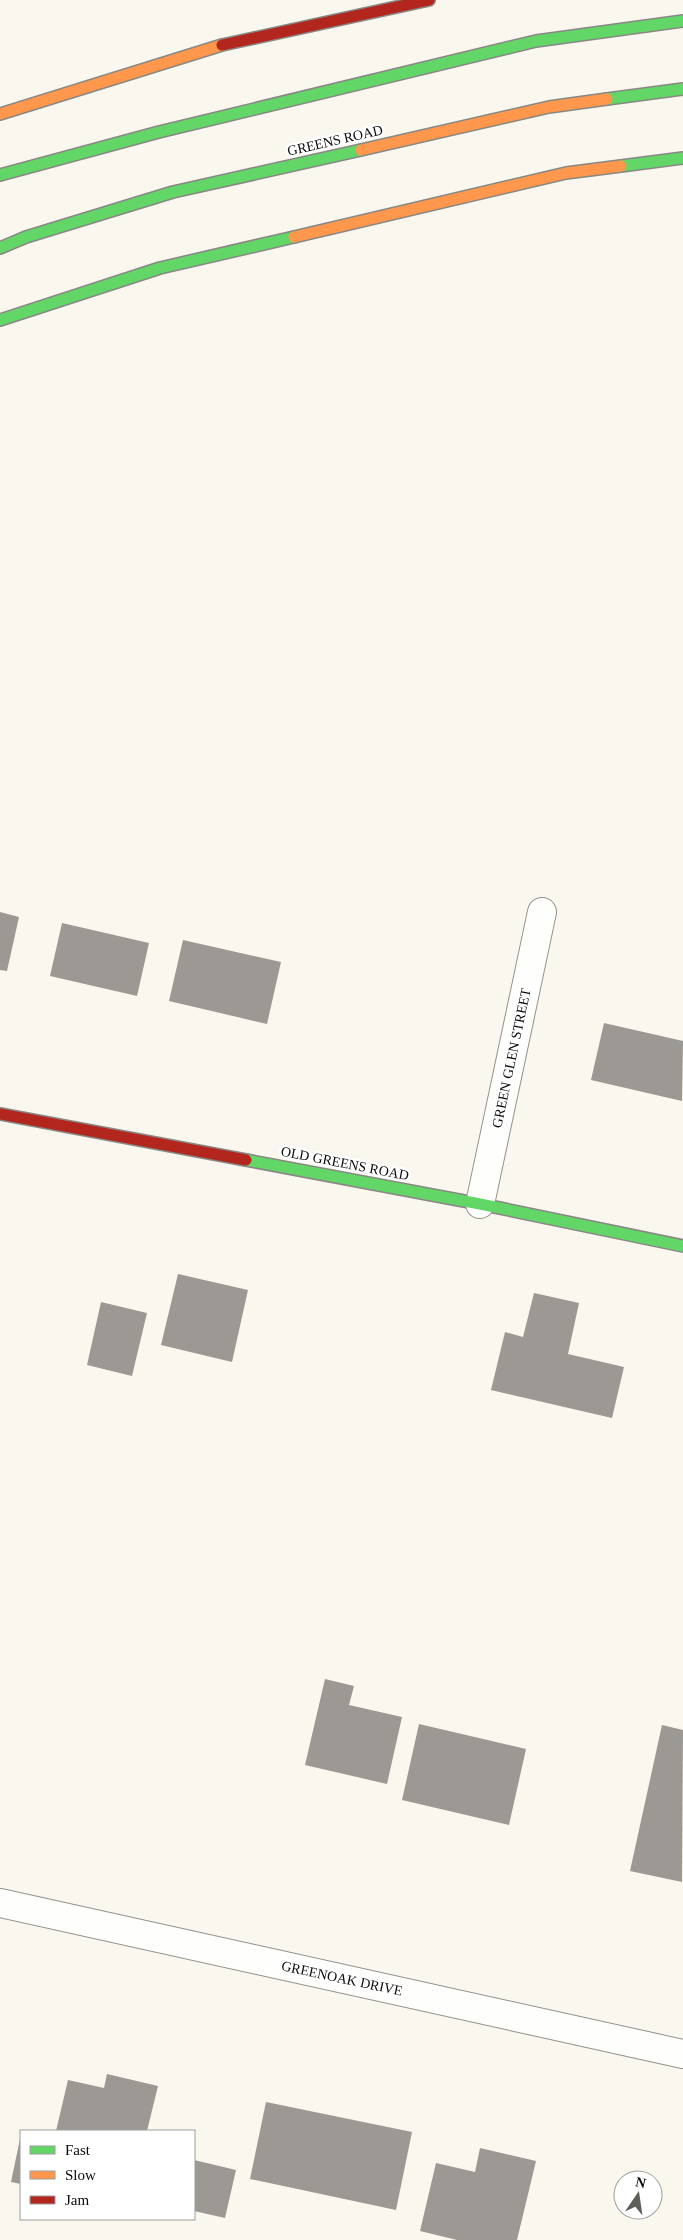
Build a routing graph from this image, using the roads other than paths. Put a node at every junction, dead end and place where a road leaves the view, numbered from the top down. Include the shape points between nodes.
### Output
1 (429, 0) edge
2 (683, 21) edge
3 (683, 89) edge
4 (0, 114) edge
5 (683, 158) edge
6 (5, 173) edge
7 (0, 248) edge
8 (0, 320) edge
9 (542, 912) dead end
10 (0, 1114) edge
11 (480, 1204) junction
12 (683, 1246) edge
13 (0, 1903) edge
14 (683, 2054) edge

1 - 4 main road via 215,48
2 - 6 main road via 536,40
3 - 7 main road, GREENS ROAD via 539,109 173,192
5 - 8 main road via 566,173 160,268
9 - 11 street, GREEN GLEN STREET
10 - 11 main road, OLD GREENS ROAD
11 - 12 main road, OLD GREENS ROAD
13 - 14 street, GREENOAK DRIVE

